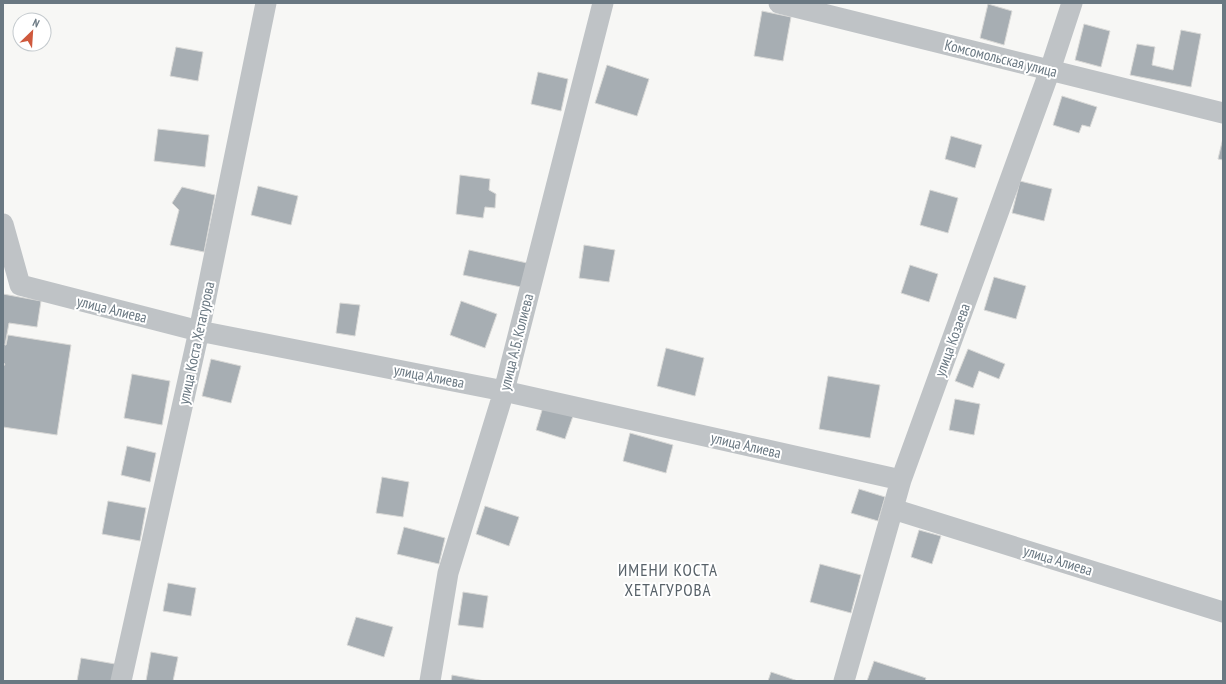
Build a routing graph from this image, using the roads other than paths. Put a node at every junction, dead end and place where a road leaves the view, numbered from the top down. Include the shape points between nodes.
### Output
1 (266, 3) edge
2 (603, 3) edge
3 (779, 3) edge
4 (1072, 3) edge
5 (1050, 70) junction
6 (1223, 113) edge
7 (3, 224) edge
8 (199, 331) junction
9 (504, 391) junction
10 (901, 480) junction
11 (893, 509) junction
12 (1223, 612) edge
13 (121, 681) edge
14 (430, 681) edge
15 (844, 681) edge

1 - 8 street, улица Коста Хетагурова
2 - 9 street, улица А.Б. Колиева
3 - 5 street, Комсомольская улица
4 - 5 street, улица Козаева
5 - 6 street, Комсомольская улица
5 - 10 street, улица Козаева
7 - 8 street, улица Алиева via 20,285
8 - 9 street, улица Алиева
8 - 13 street, улица Коста Хетагурова
9 - 10 street, улица Алиева
9 - 14 street, улица А.Б. Колиева via 448,573
10 - 11 street, улица Козаева
11 - 12 street, улица Алиева
11 - 15 street, улица Козаева

